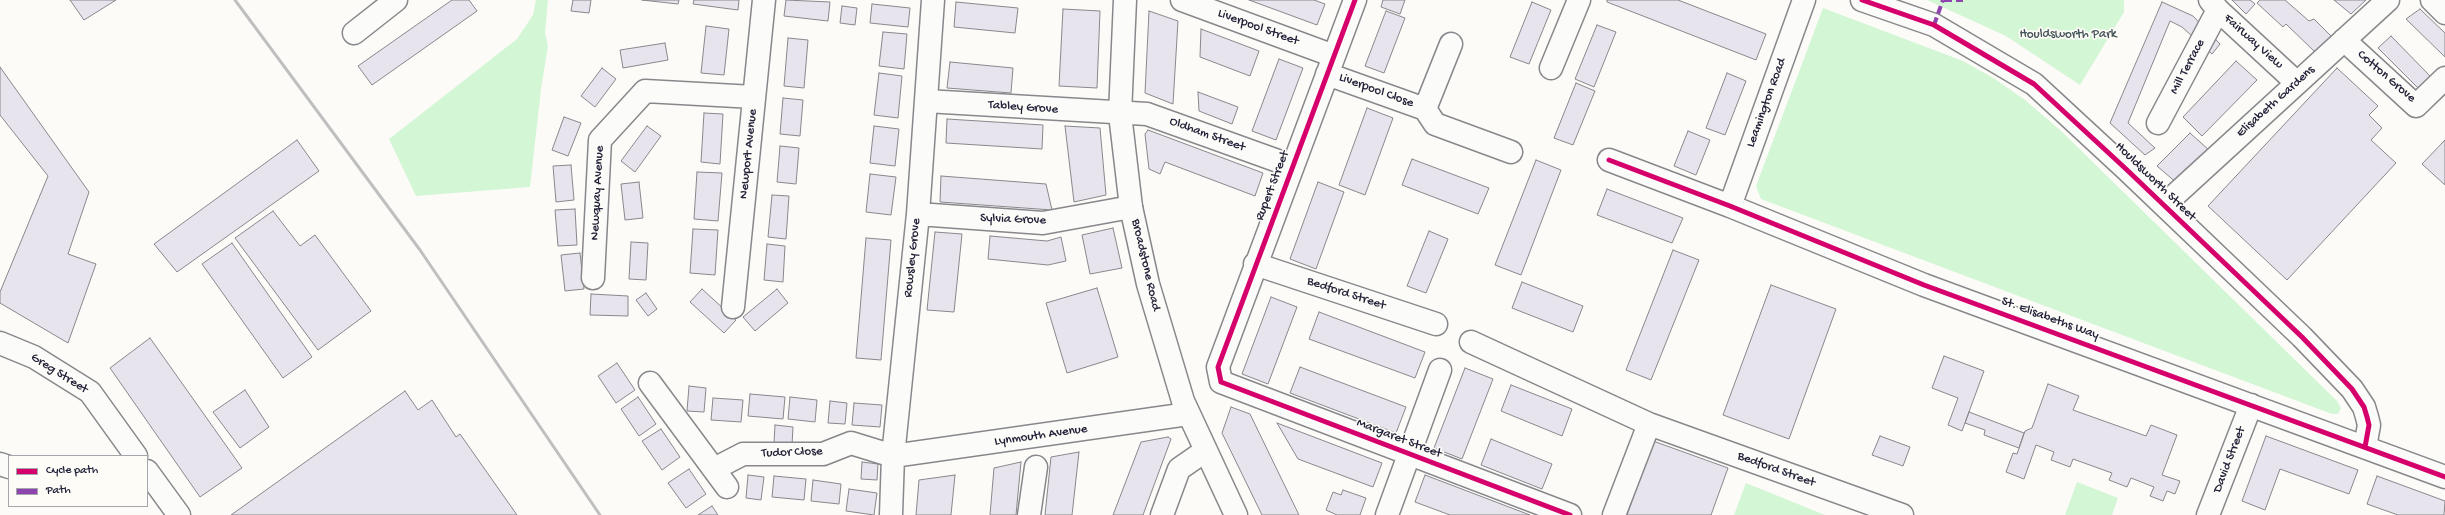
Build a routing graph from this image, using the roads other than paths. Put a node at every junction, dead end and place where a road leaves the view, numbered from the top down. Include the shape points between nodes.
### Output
1 (396, 0) edge
2 (764, 0) edge
3 (933, 0) edge
4 (1125, 0) edge
5 (1182, 0) edge
6 (1355, 0) edge
7 (1579, 0) edge
8 (1804, 0) edge
9 (1862, 0) edge
10 (2388, 0) edge
11 (2432, 0) edge
12 (2214, 5) edge
13 (2445, 13) edge
14 (354, 33) dead end
15 (2344, 40) junction
16 (1451, 44) dead end
17 (1330, 65) junction
18 (1551, 68) dead end
19 (2445, 78) edge
20 (2297, 83) junction
21 (754, 96) junction
22 (926, 101) junction
23 (1425, 109) junction
24 (1120, 114) junction
25 (2158, 123) dead end
26 (1511, 152) dead end
27 (1609, 160) dead end
28 (1292, 166) junction
29 (2164, 205) junction
30 (1730, 206) junction
31 (1131, 207) junction
32 (918, 214) junction
33 (1255, 264) junction
34 (593, 278) dead end
35 (733, 307) dead end
36 (1436, 324) dead end
37 (1471, 342) dead end
38 (0, 343) edge
39 (1440, 370) dead end
40 (1221, 382) joint
41 (650, 383) dead end
42 (2251, 405) junction
43 (1188, 414) junction
44 (1649, 424) junction
45 (2365, 447) junction
46 (1205, 451) junction
47 (135, 455) edge
48 (893, 456) junction
49 (1410, 456) junction
50 (1036, 467) dead end
51 (714, 469) junction
52 (148, 472) edge
53 (2445, 477) edge
54 (727, 487) dead end
55 (179, 515) edge
56 (891, 515) edge
57 (1029, 515) edge
58 (1162, 515) edge
59 (1236, 515) edge
60 (1387, 515) edge
61 (1570, 515) edge
62 (1614, 515) edge
63 (1902, 515) edge
64 (2208, 515) edge

1 - 14 street
2 - 21 street, Newport Avenue
3 - 22 street, Rowsley Grove
4 - 24 street, Broadstone Road
5 - 17 street, Liverpool Street
6 - 17 street, Rupert Street
7 - 18 street
8 - 30 street, Leamington Road
9 - 29 street, Houldsworth Street via 1934,25 2034,84
10 - 15 street, Elisabeth Gardens
11 - 13 street
12 - 20 street, Fairway View
12 - 25 street, Mill Terrace
15 - 19 street, Cotton Grove via 2416,106
15 - 20 street, Elisabeth Gardens
16 - 23 street, Liverpool Close
17 - 23 street, Liverpool Close
17 - 28 street, Rupert Street
20 - 29 street, Elisabeth Gardens
21 - 34 street, Newquay Avenue via 645,91 600,140
21 - 35 street, Newport Avenue
22 - 24 street, Tabley Grove
22 - 32 street, Rowsley Grove
23 - 26 street, Liverpool Close via 1435,124
24 - 28 street, Oldham Street via 1147,114
24 - 31 street, Broadstone Road
27 - 30 street, St. Elisabeths Way
28 - 33 street, Rupert Street
29 - 45 street, Houldsworth Street via 2302,337 2352,389 2364,407 2367,417 2368,434
30 - 42 street, St. Elisabeths Way via 1924,285
31 - 32 street, Sylvia Grove via 1043,223
31 - 43 street, Broadstone Road via 1148,284
32 - 48 street, Rowsley Grove
33 - 36 street, Bedford Street
33 - 40 street, Rupert Street via 1218,367
37 - 44 street, Bedford Street
38 - 47 street, Greg Street via 34,357 90,392
39 - 49 street
40 - 49 street, Margaret Street
41 - 51 street
42 - 45 street, St. Elisabeths Way
42 - 64 street, David Street
43 - 46 street, Broadstone Road
43 - 48 street, Lynmouth Avenue via 1176,418
44 - 62 street
44 - 63 street, Bedford Street
45 - 53 street, St. Elisabeths Way
46 - 58 street via 1179,469
46 - 59 street, Broadstone Road
48 - 51 street, Tudor Close via 851,443 823,454 743,454
48 - 56 street, Rowsley Grove
49 - 60 street
49 - 61 street, Margaret Street
50 - 57 street
51 - 54 street
52 - 55 street

